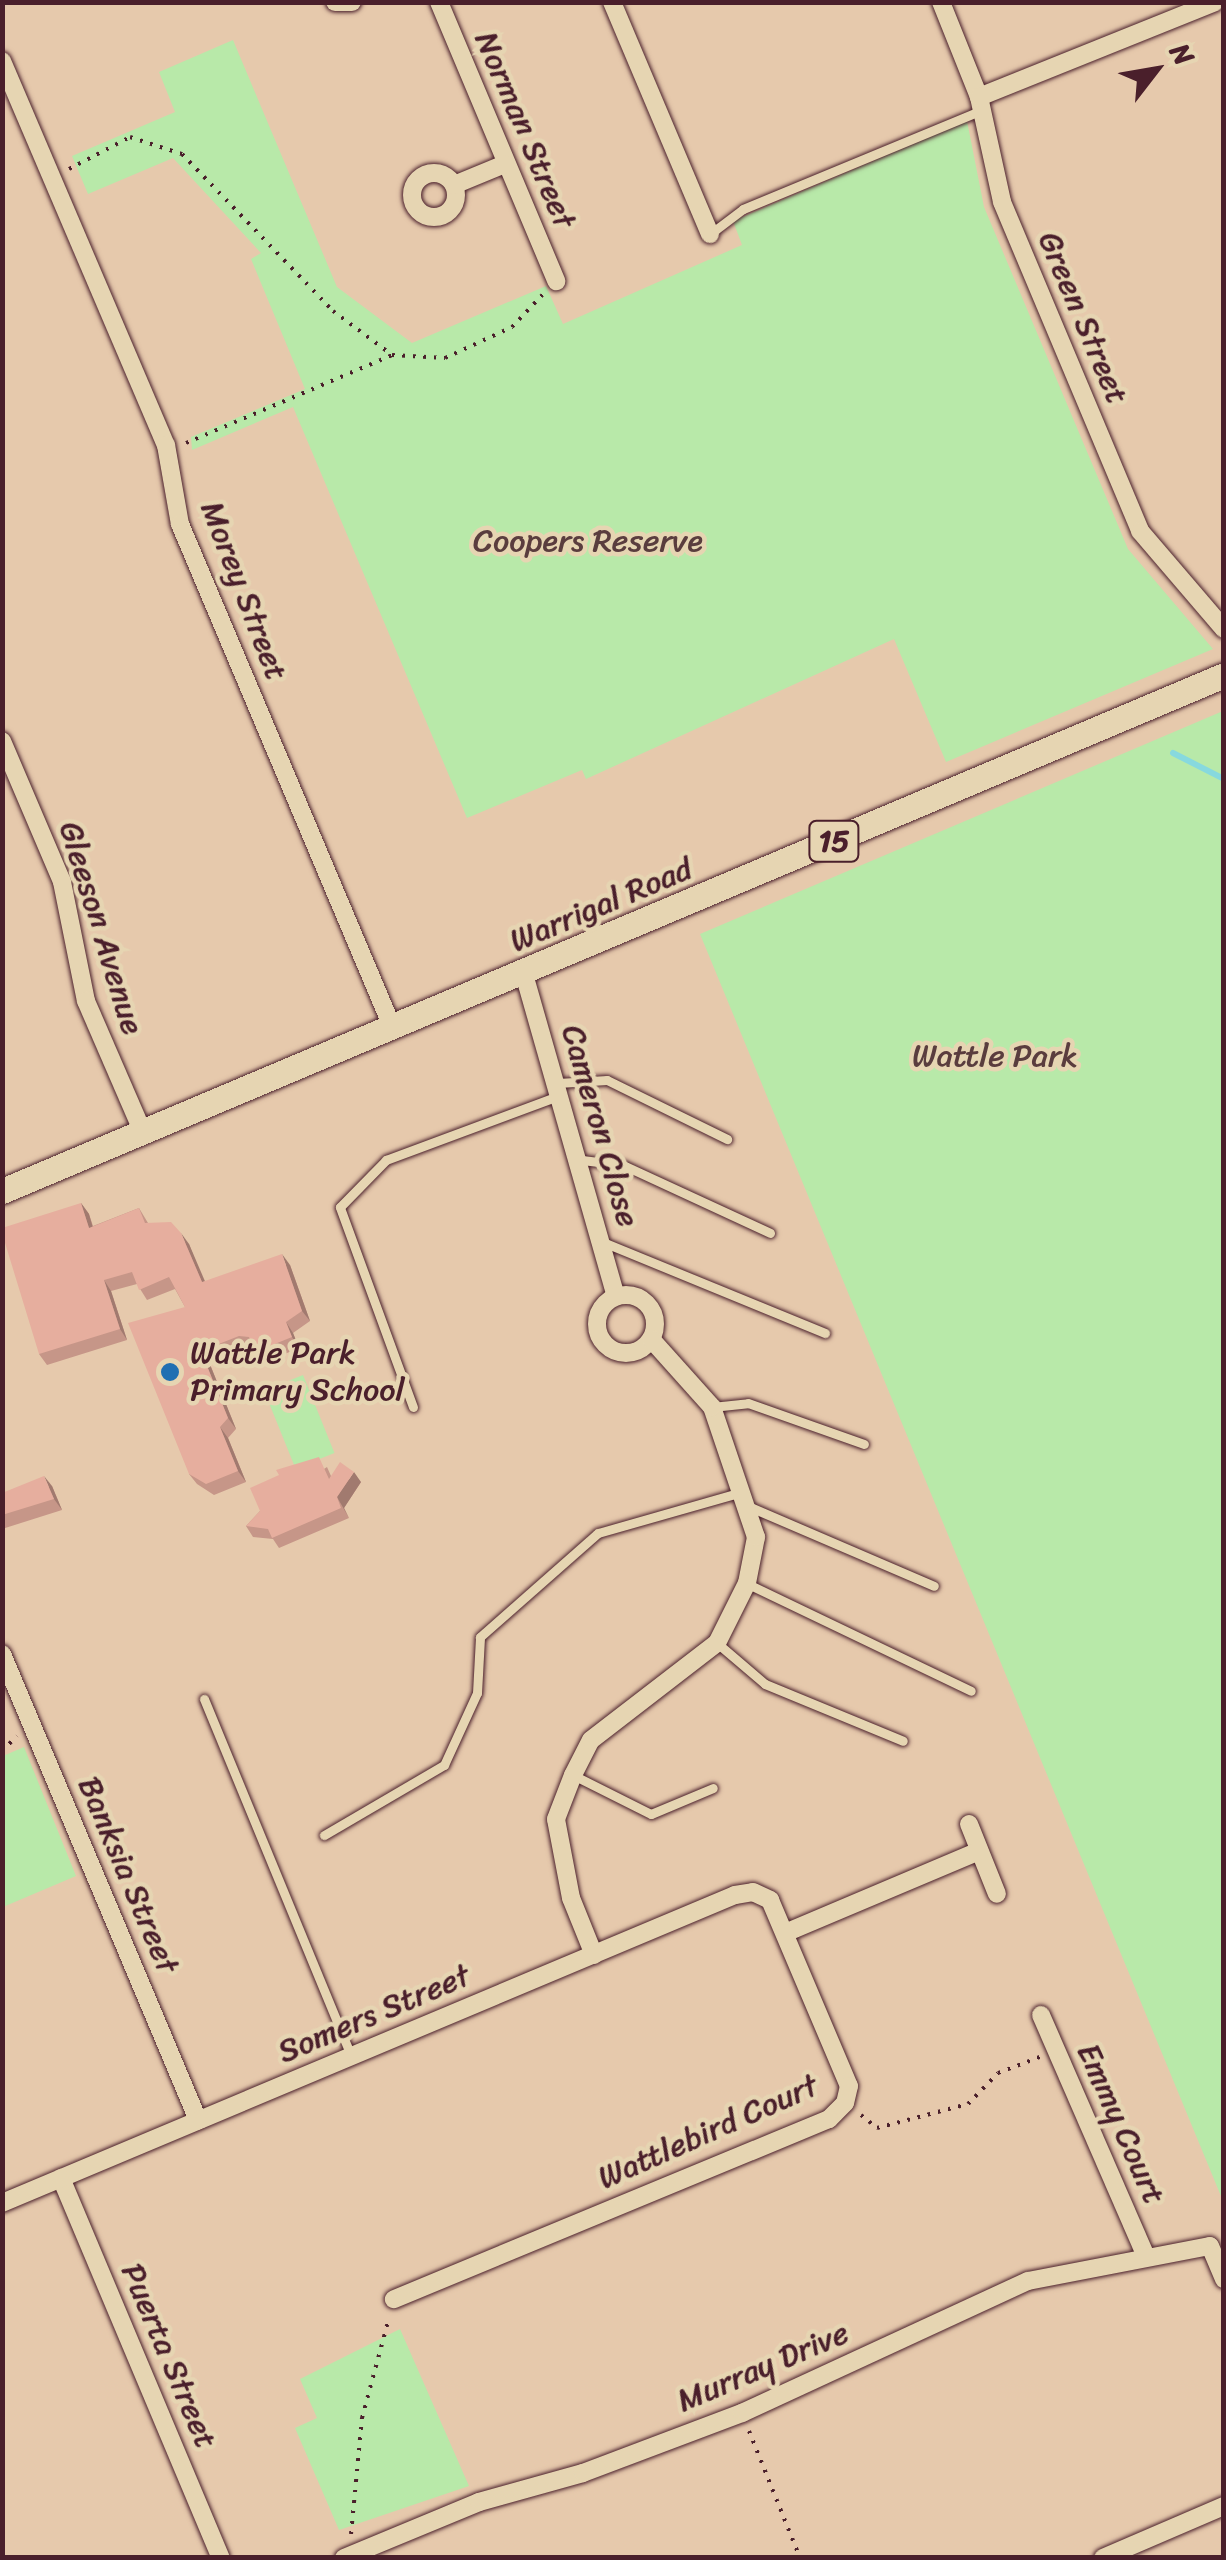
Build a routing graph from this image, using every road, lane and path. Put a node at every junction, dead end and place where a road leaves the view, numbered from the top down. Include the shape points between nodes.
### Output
1 (335, 2) edge
2 (352, 2) edge
3 (439, 2) edge
4 (612, 2) edge
5 (940, 2) edge
6 (1215, 2) edge
7 (2, 60) edge
8 (981, 104) junction
9 (505, 164) junction
10 (52, 176) junction
11 (454, 185) dead end
12 (710, 234) joint
13 (556, 281) joint
14 (392, 356) junction
15 (166, 445) junction
16 (1224, 630) edge
17 (1224, 675) edge
18 (2, 741) edge
19 (524, 974) junction
20 (393, 1030) junction
21 (560, 1089) junction
22 (143, 1133) junction
23 (727, 1138) dead end
24 (582, 1160) junction
25 (2, 1191) edge
26 (770, 1233) dead end
27 (603, 1242) junction
28 (616, 1296) junction
29 (824, 1333) dead end
30 (651, 1340) junction
31 (414, 1406) dead end
32 (712, 1407) junction
33 (864, 1444) dead end
34 (748, 1499) junction
35 (747, 1583) junction
36 (934, 1586) dead end
37 (717, 1643) junction
38 (2, 1654) edge
39 (971, 1691) dead end
40 (204, 1699) dead end
41 (903, 1741) dead end
42 (573, 1775) junction
43 (712, 1788) dead end
44 (970, 1824) dead end
45 (324, 1835) dead end
46 (979, 1851) junction
47 (997, 1894) dead end
48 (770, 1900) joint
49 (785, 1933) junction
50 (594, 1955) junction
51 (1040, 2016) dead end
52 (1056, 2051) junction
53 (351, 2056) junction
54 (845, 2103) junction
55 (198, 2120) junction
56 (62, 2178) junction
57 (2, 2203) edge
58 (1146, 2257) junction
59 (1224, 2279) edge
60 (394, 2299) joint
61 (742, 2413) junction
62 (1224, 2506) edge
63 (342, 2538) dead end
64 (221, 2558) edge
65 (344, 2558) edge
66 (800, 2558) edge
67 (1103, 2558) edge

1 - 2 street
3 - 9 street, Norman Street
4 - 12 street
5 - 8 street, Green Street
6 - 8 street
7 - 10 street, Morey Street
8 - 12 lane via 743,208
8 - 16 street, Green Street via 1002,202 1140,532
9 - 11 street
9 - 13 street, Norman Street
10 - 14 path via 130,138 182,154 334,311
10 - 15 street, Morey Street
13 - 14 path via 512,327 445,358
14 - 15 path via 192,443
15 - 20 street, Morey Street via 180,524
17 - 19 main road, Warrigal Road / 15
18 - 22 street, Gleeson Avenue via 62,882 86,1001
19 - 20 main road, Warrigal Road / 15
19 - 21 street, Cameron Close
20 - 22 main road, Warrigal Road / 15
21 - 23 lane via 607,1080
21 - 24 street, Cameron Close
21 - 31 lane via 386,1160 340,1207
22 - 25 main road, Warrigal Road / 15
24 - 26 lane via 623,1165
24 - 27 street, Cameron Close
27 - 28 street, Cameron Close
27 - 29 lane
28 - 30 street via 634,1295 649,1305 656,1322
28 - 30 street via 597,1317 606,1346 630,1353
30 - 32 street
32 - 33 lane via 748,1402
32 - 34 street
34 - 35 street via 756,1537
34 - 36 lane
34 - 45 lane via 598,1534 480,1636 477,1693 444,1765
35 - 37 street
35 - 39 lane
37 - 41 lane via 765,1684
37 - 42 street via 592,1740
38 - 55 street, Banksia Street
40 - 53 lane
42 - 43 lane via 651,1814
42 - 50 street via 556,1819 572,1898
44 - 46 street
46 - 47 street
46 - 49 street
48 - 49 street, Wattlebird Court
48 - 50 street, Somers Street via 753,1892 735,1895
49 - 54 street, Wattlebird Court via 848,2086
50 - 53 street, Somers Street
51 - 52 street, Emmy Court
52 - 54 path via 998,2073 968,2104 931,2116 876,2128
52 - 58 street, Emmy Court
53 - 55 street, Somers Street
54 - 60 street, Wattlebird Court via 828,2119
55 - 56 street, Somers Street
56 - 57 street, Somers Street
56 - 64 street, Puerta Street
58 - 59 street, Murray Drive via 1210,2246
58 - 61 street, Murray Drive via 1028,2282
60 - 63 path via 362,2418 353,2533
61 - 65 street, Murray Drive via 583,2473 479,2502
61 - 66 path
62 - 67 street

